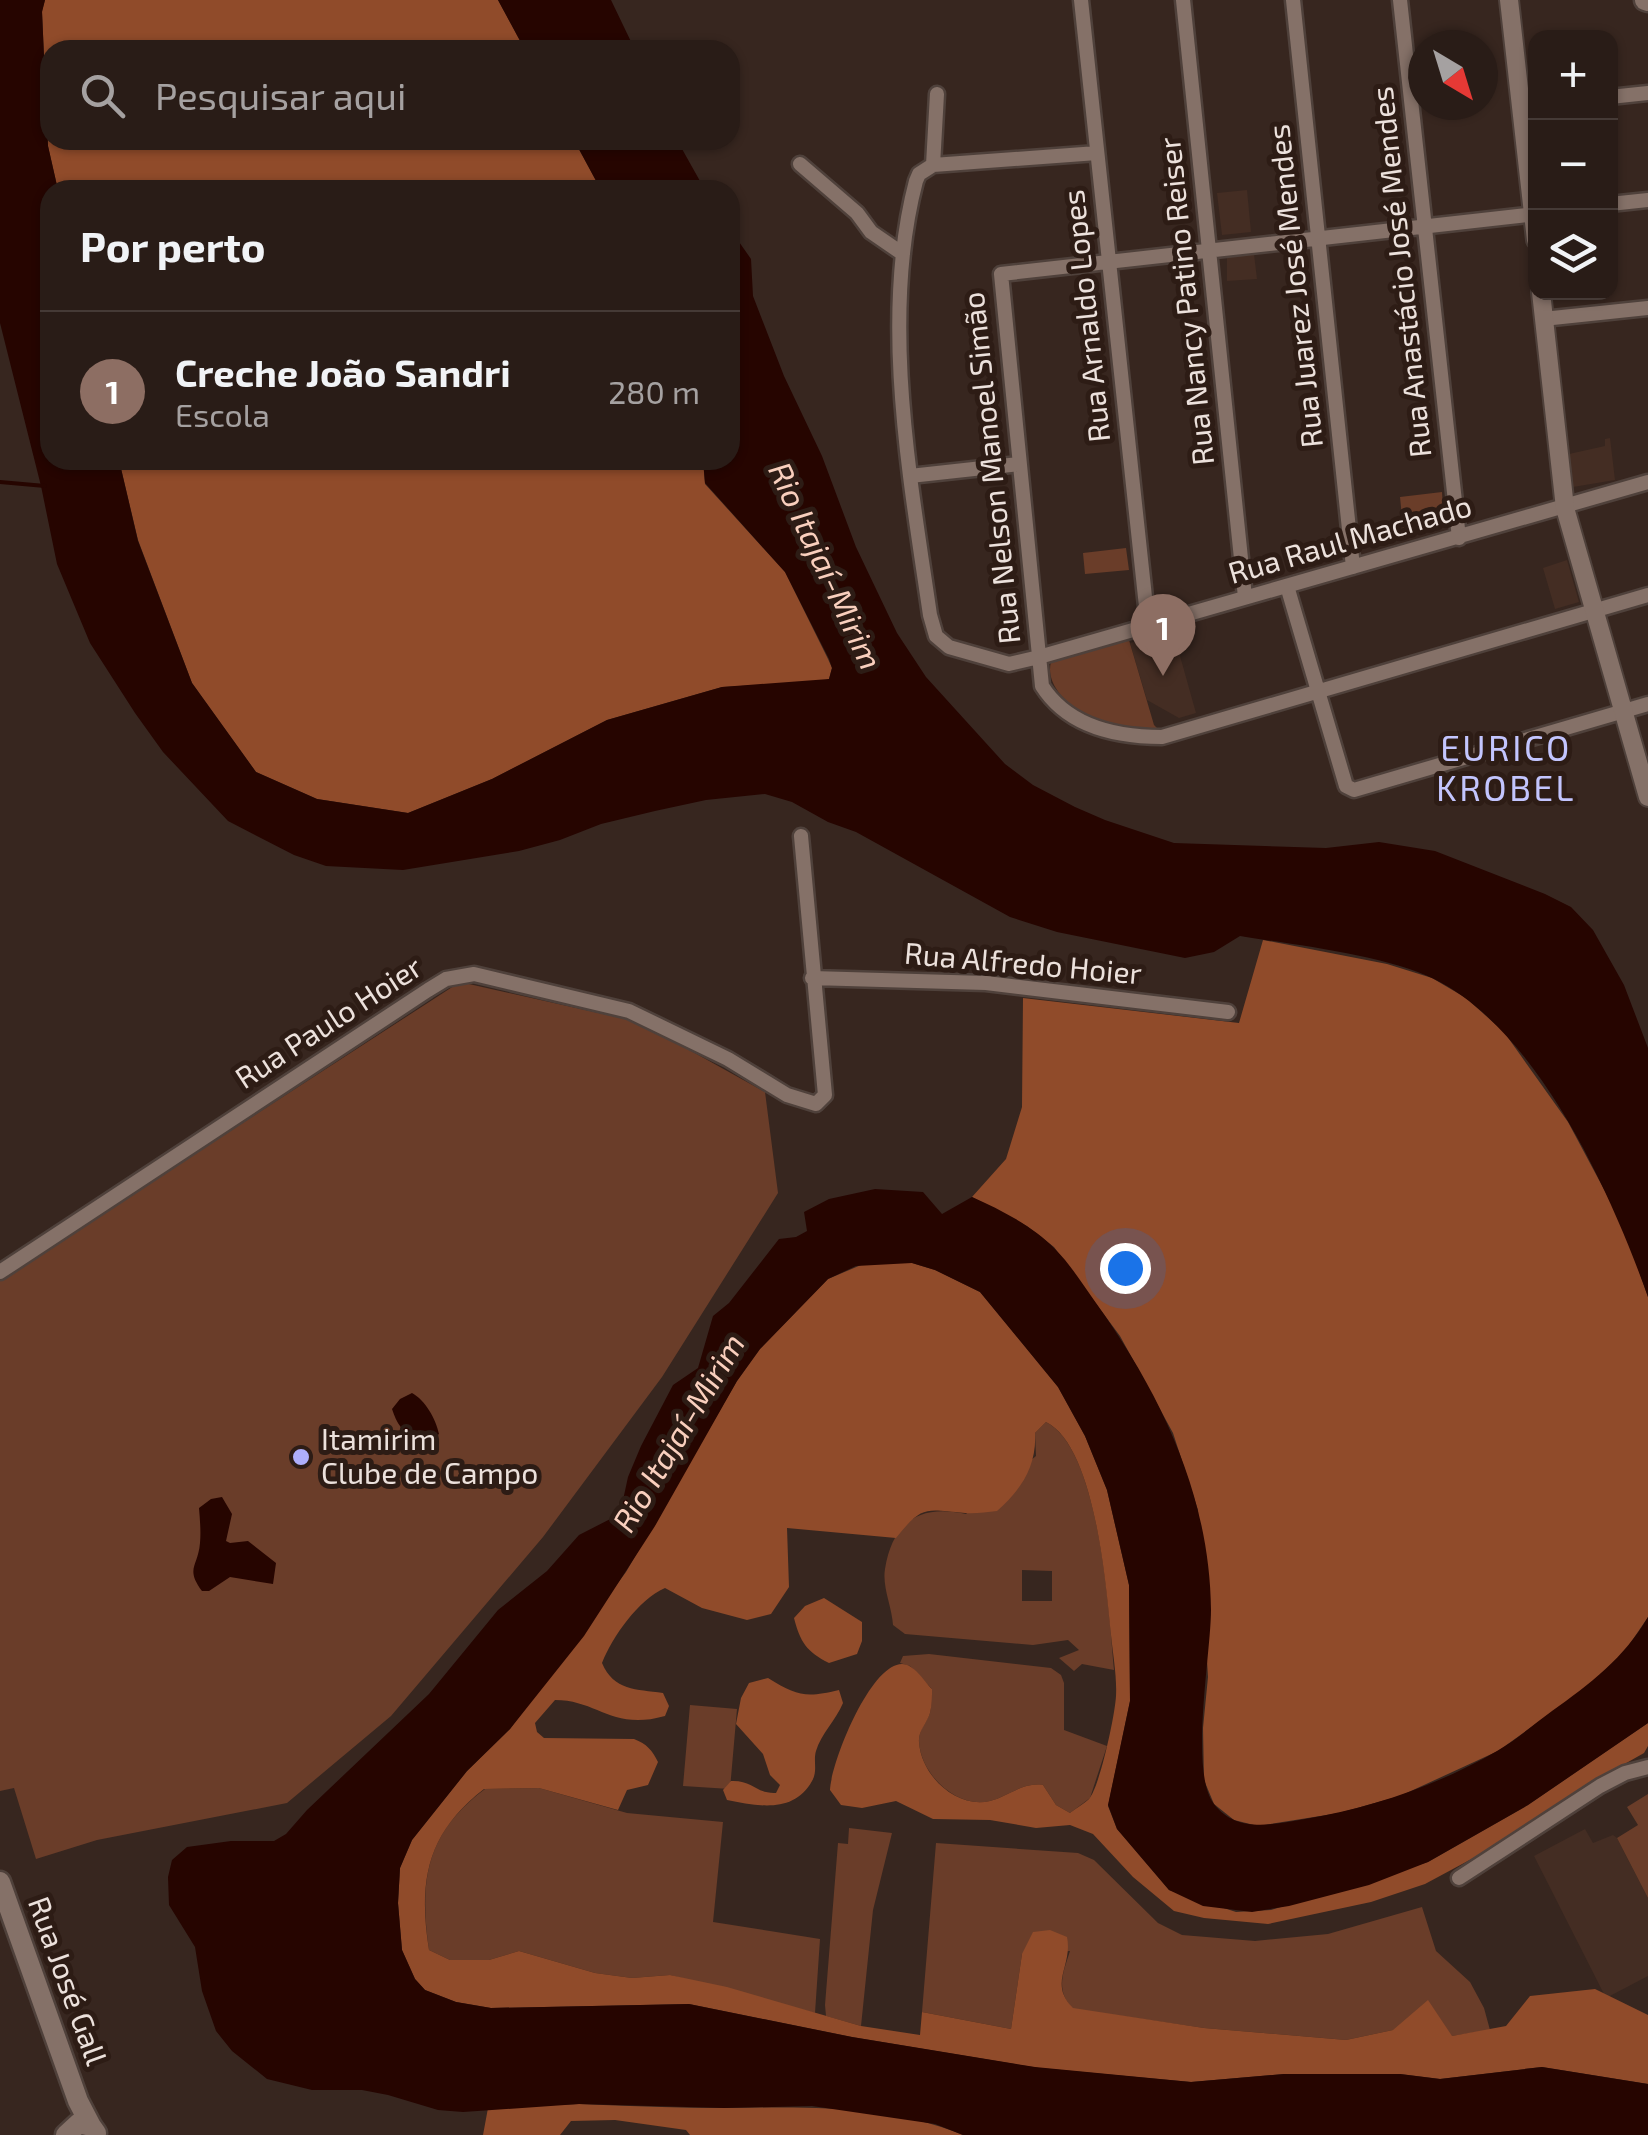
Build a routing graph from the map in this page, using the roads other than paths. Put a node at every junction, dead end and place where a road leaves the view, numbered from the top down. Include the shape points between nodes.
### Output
1 (1080, 0) edge
2 (1183, 0) edge
3 (1293, 0) edge
4 (1400, 0) edge
5 (1509, 0) edge
6 (1648, 93) edge
7 (937, 94) dead end
8 (1618, 96) edge
9 (1528, 106) edge
10 (1529, 120) edge
11 (1097, 153) junction
12 (800, 164) dead end
13 (933, 165) junction
14 (1648, 200) edge
15 (1618, 203) edge
16 (1534, 210) edge
17 (1528, 216) edge
18 (1425, 227) junction
19 (1318, 238) junction
20 (1210, 251) junction
21 (902, 254) junction
22 (1109, 262) junction
23 (1542, 300) edge
24 (1648, 308) edge
25 (1544, 319) junction
26 (1020, 464) junction
27 (910, 476) junction
28 (1648, 482) edge
29 (1565, 508) junction
30 (1459, 538) junction
31 (1353, 567) junction
32 (1287, 586) junction
33 (1648, 594) edge
34 (1246, 597) junction
35 (1594, 610) junction
36 (1148, 625) junction
37 (1038, 657) junction
38 (1318, 691) junction
39 (1648, 704) edge
40 (1623, 711) junction
41 (1648, 797) edge
42 (801, 836) dead end
43 (812, 978) junction
44 (1228, 1012) dead end
45 (0, 1272) edge
46 (1648, 1768) edge
47 (1459, 1878) dead end
48 (0, 1882) edge
49 (82, 2130) edge

1 - 11 street, Rua Arnaldo Lopes
2 - 20 street, Rua Nancy Patino Reiser
3 - 19 street, Rua Juarez José Mendes
4 - 18 street, Rua Anastácio José Mendes
5 - 9 street
6 - 8 street
7 - 13 street
10 - 16 street
11 - 13 street
11 - 22 street, Rua Arnaldo Lopes
12 - 21 street
13 - 21 street via 916,181
14 - 15 street
17 - 18 street
18 - 19 street
18 - 30 street, Rua Anastácio José Mendes
19 - 20 street
19 - 31 street, Rua Juarez José Mendes
20 - 22 street
20 - 34 street, Rua Nancy Patino Reiser
21 - 27 street
22 - 26 street, Rua Nelson Manoel Simão via 1001,274
22 - 36 street, Rua Arnaldo Lopes
23 - 25 street
24 - 25 street
25 - 29 street
26 - 27 street
26 - 37 street, Rua Nelson Manoel Simão
27 - 37 street, Rua Raul Machado via 936,636 949,647 1008,664
28 - 29 street, Rua Raul Machado
29 - 30 street, Rua Raul Machado
29 - 35 street
30 - 31 street, Rua Raul Machado
31 - 32 street, Rua Raul Machado
32 - 34 street, Rua Raul Machado
32 - 38 street
33 - 35 street, Rua Nelson Manoel Simão
34 - 36 street, Rua Raul Machado
35 - 38 street, Rua Nelson Manoel Simão
35 - 40 street
36 - 37 street, Rua Raul Machado
37 - 38 street, Rua Nelson Manoel Simão via 1050,697 1087,724 1120,736 1162,737
38 - 40 street via 1346,786 1354,790
39 - 40 street
40 - 41 street
42 - 43 street
43 - 44 street, Rua Alfredo Hoier via 986,983
43 - 45 street, Rua Paulo Hoier via 825,1096 816,1104 786,1096 629,1011 460,975
46 - 47 street via 1600,1786
48 - 49 main road, Rua José Gall via 78,2100

